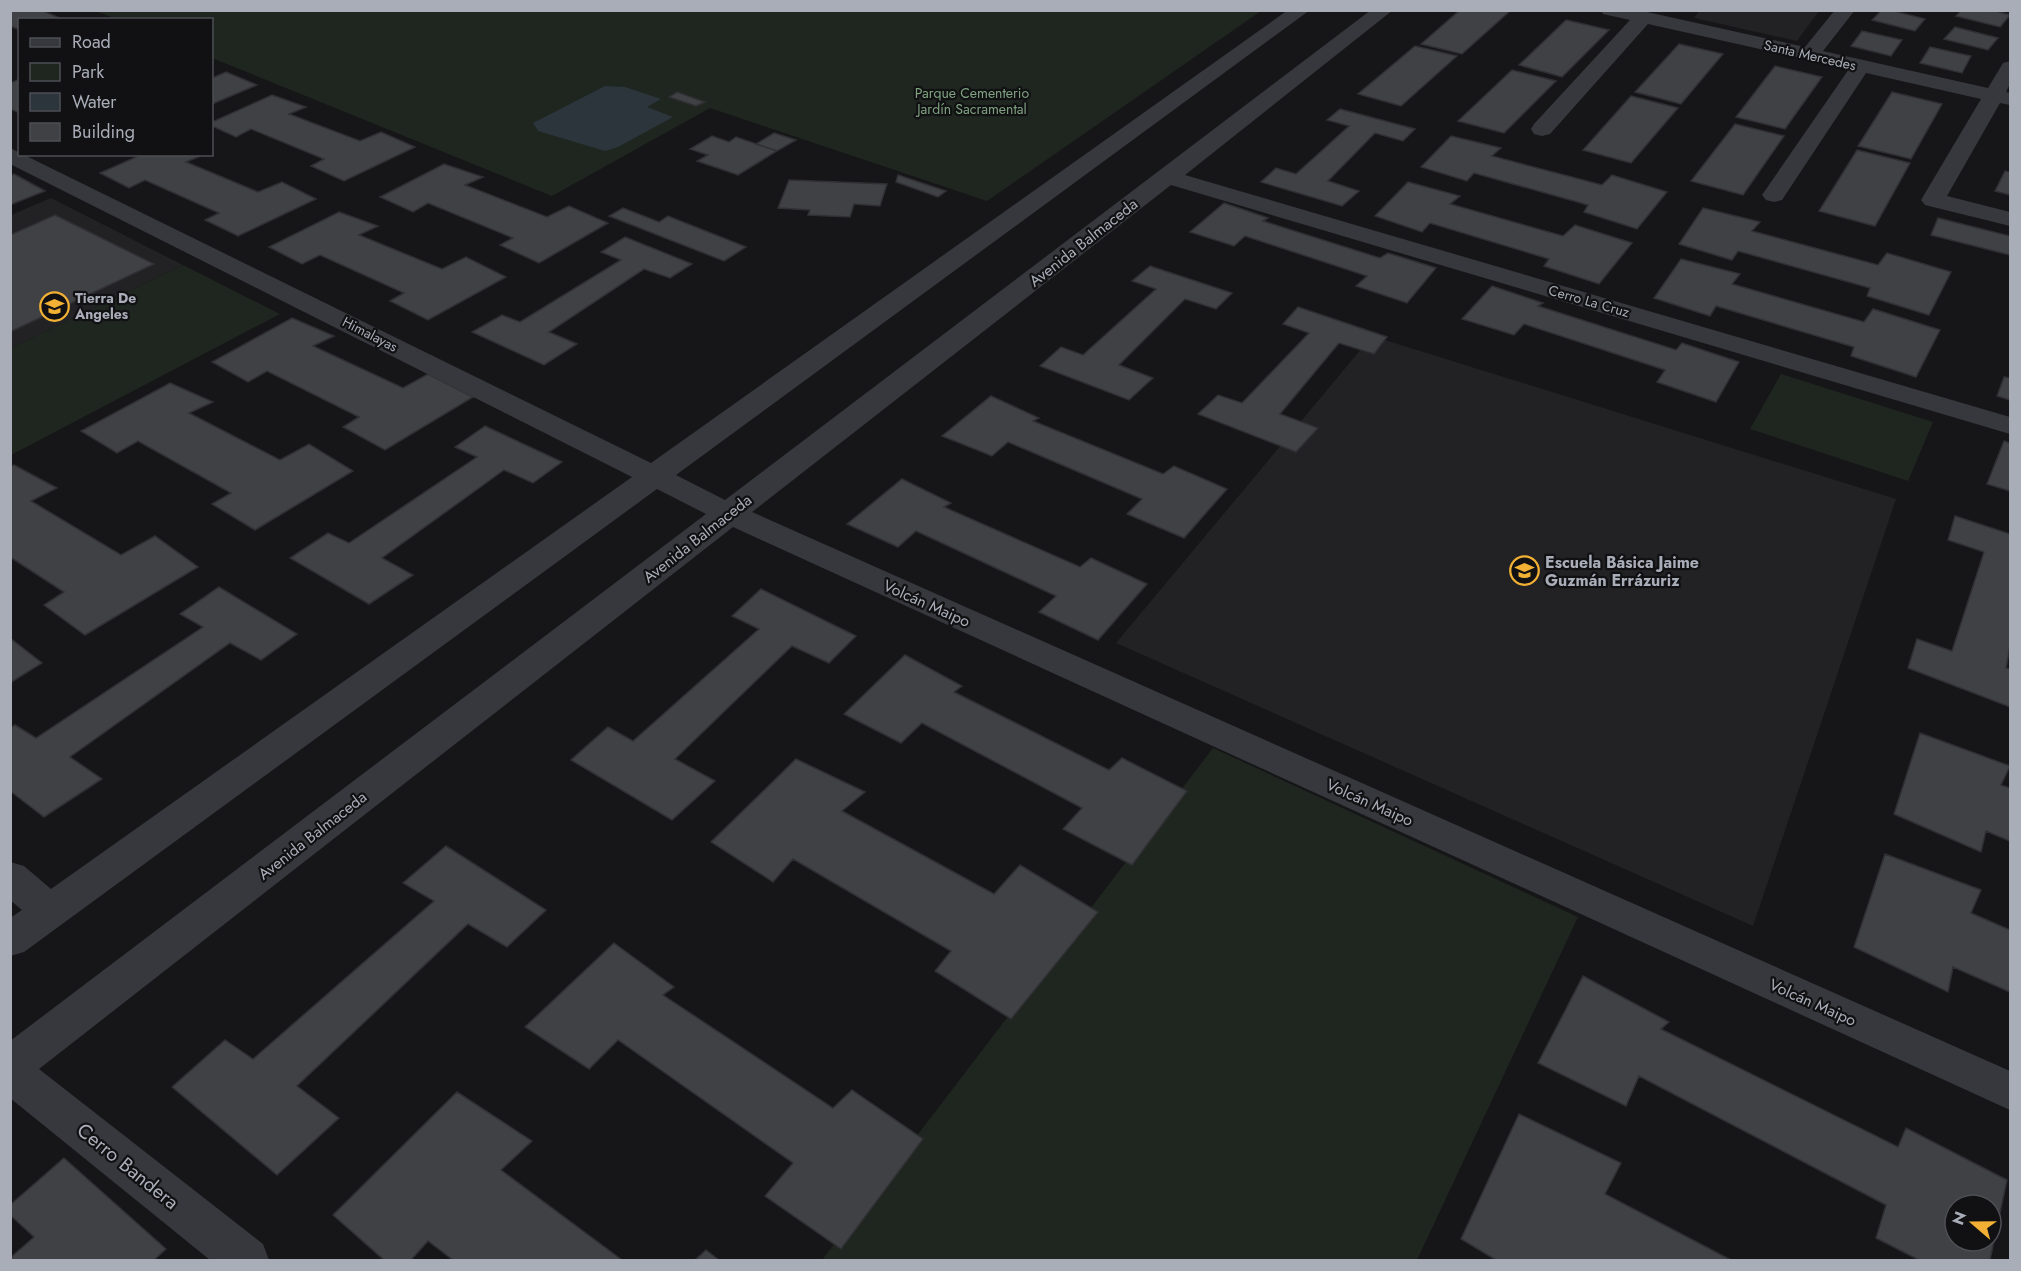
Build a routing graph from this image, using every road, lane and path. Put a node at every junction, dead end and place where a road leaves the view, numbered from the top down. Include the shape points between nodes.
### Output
1 (1301, 10) edge
2 (1384, 10) edge
3 (1610, 10) edge
4 (1846, 10) edge
5 (1642, 18) junction
6 (1809, 55) junction
7 (1861, 66) junction
8 (2010, 67) edge
9 (2002, 98) edge
10 (1542, 129) dead end
11 (10, 155) edge
12 (1168, 177) junction
13 (1774, 195) dead end
14 (2010, 219) edge
15 (2010, 426) edge
16 (656, 477) junction
17 (730, 514) junction
18 (10, 877) edge
19 (51, 911) junction
20 (10, 940) edge
21 (10, 1066) edge
22 (10, 1072) edge
23 (2010, 1091) edge
24 (246, 1260) edge

1 - 16 street
2 - 12 street, Avenida Balmaceda
3 - 5 street, Santa Mercedes
4 - 6 street
5 - 6 street, Santa Mercedes
5 - 10 street
6 - 7 street, Santa Mercedes
7 - 9 street, Santa Mercedes
7 - 13 street
8 - 9 street
9 - 14 street via 1933,200
11 - 16 street, Himalayas
12 - 15 street, Cerro La Cruz
12 - 17 street, Avenida Balmaceda
16 - 17 street, Himalayas
16 - 19 street
17 - 21 street, Avenida Balmaceda
17 - 23 street, Volcán Maipo
18 - 19 street
19 - 20 street
22 - 24 street, Cerro Bandera

